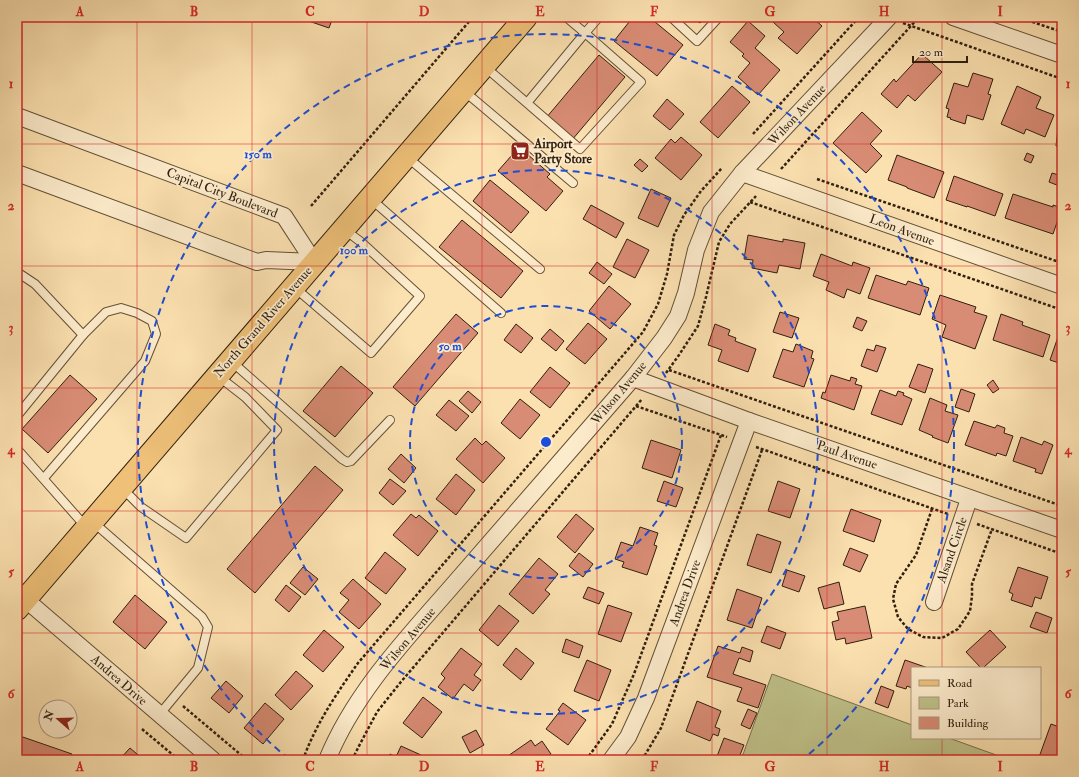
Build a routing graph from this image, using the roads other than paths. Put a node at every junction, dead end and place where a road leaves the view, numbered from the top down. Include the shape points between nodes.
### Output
1 (526, 17) edge
2 (566, 17) edge
3 (599, 17) edge
4 (671, 17) edge
5 (719, 17) edge
6 (952, 17) edge
7 (889, 18) edge
8 (585, 33) junction
9 (1062, 55) edge
10 (484, 66) junction
11 (463, 90) junction
12 (527, 103) junction
13 (17, 116) edge
14 (406, 157) junction
15 (17, 173) edge
16 (742, 173) junction
17 (573, 183) dead end
18 (370, 198) junction
19 (344, 229) junction
20 (314, 262) junction
21 (540, 269) dead end
22 (17, 272) edge
23 (1062, 286) edge
24 (293, 287) junction
25 (501, 313) dead end
26 (83, 335) junction
27 (224, 368) junction
28 (633, 378) junction
29 (17, 416) edge
30 (390, 420) dead end
31 (750, 421) junction
32 (17, 449) edge
33 (44, 478) junction
34 (121, 488) junction
35 (969, 499) junction
36 (90, 525) junction
37 (1062, 530) edge
38 (934, 602) dead end
39 (21, 604) edge
40 (159, 714) junction
41 (213, 760) edge
42 (327, 760) edge
43 (611, 760) edge

1 - 10 main road, North Grand River Avenue
2 - 8 lane
3 - 8 lane
4 - 5 lane via 698,41
6 - 9 street
7 - 16 street, Wilson Avenue
8 - 12 lane
8 - 12 lane via 641,82 580,149
10 - 11 main road, North Grand River Avenue
10 - 12 lane
11 - 14 main road, North Grand River Avenue
11 - 17 lane
13 - 20 street, Capital City Boulevard via 284,216
14 - 18 main road, North Grand River Avenue
14 - 21 lane
15 - 20 street via 257,262
16 - 23 street, Leon Avenue
16 - 28 street, Wilson Avenue via 712,212 704,227 678,316
18 - 19 main road, North Grand River Avenue
18 - 25 lane
19 - 20 main road, North Grand River Avenue
19 - 24 lane via 420,296 371,353
20 - 24 main road, North Grand River Avenue
22 - 26 lane via 36,284
24 - 27 main road, North Grand River Avenue
26 - 29 lane
26 - 33 lane via 106,312 121,308 152,321 156,334 145,361
27 - 30 lane via 347,462 352,461
27 - 34 main road, North Grand River Avenue
27 - 34 lane via 245,397 277,430 186,538 141,507
28 - 31 street, Paul Avenue
28 - 42 street, Wilson Avenue via 397,650 355,705
31 - 35 street, Paul Avenue
31 - 43 street, Andrea Drive via 646,698 628,737
32 - 33 lane
33 - 36 lane
34 - 36 main road, North Grand River Avenue
35 - 37 street, Paul Avenue
35 - 38 street, Alsand Circle
36 - 39 main road, North Grand River Avenue
36 - 40 lane via 202,617 208,627 198,668
39 - 40 street, Andrea Drive
40 - 41 street, Andrea Drive

